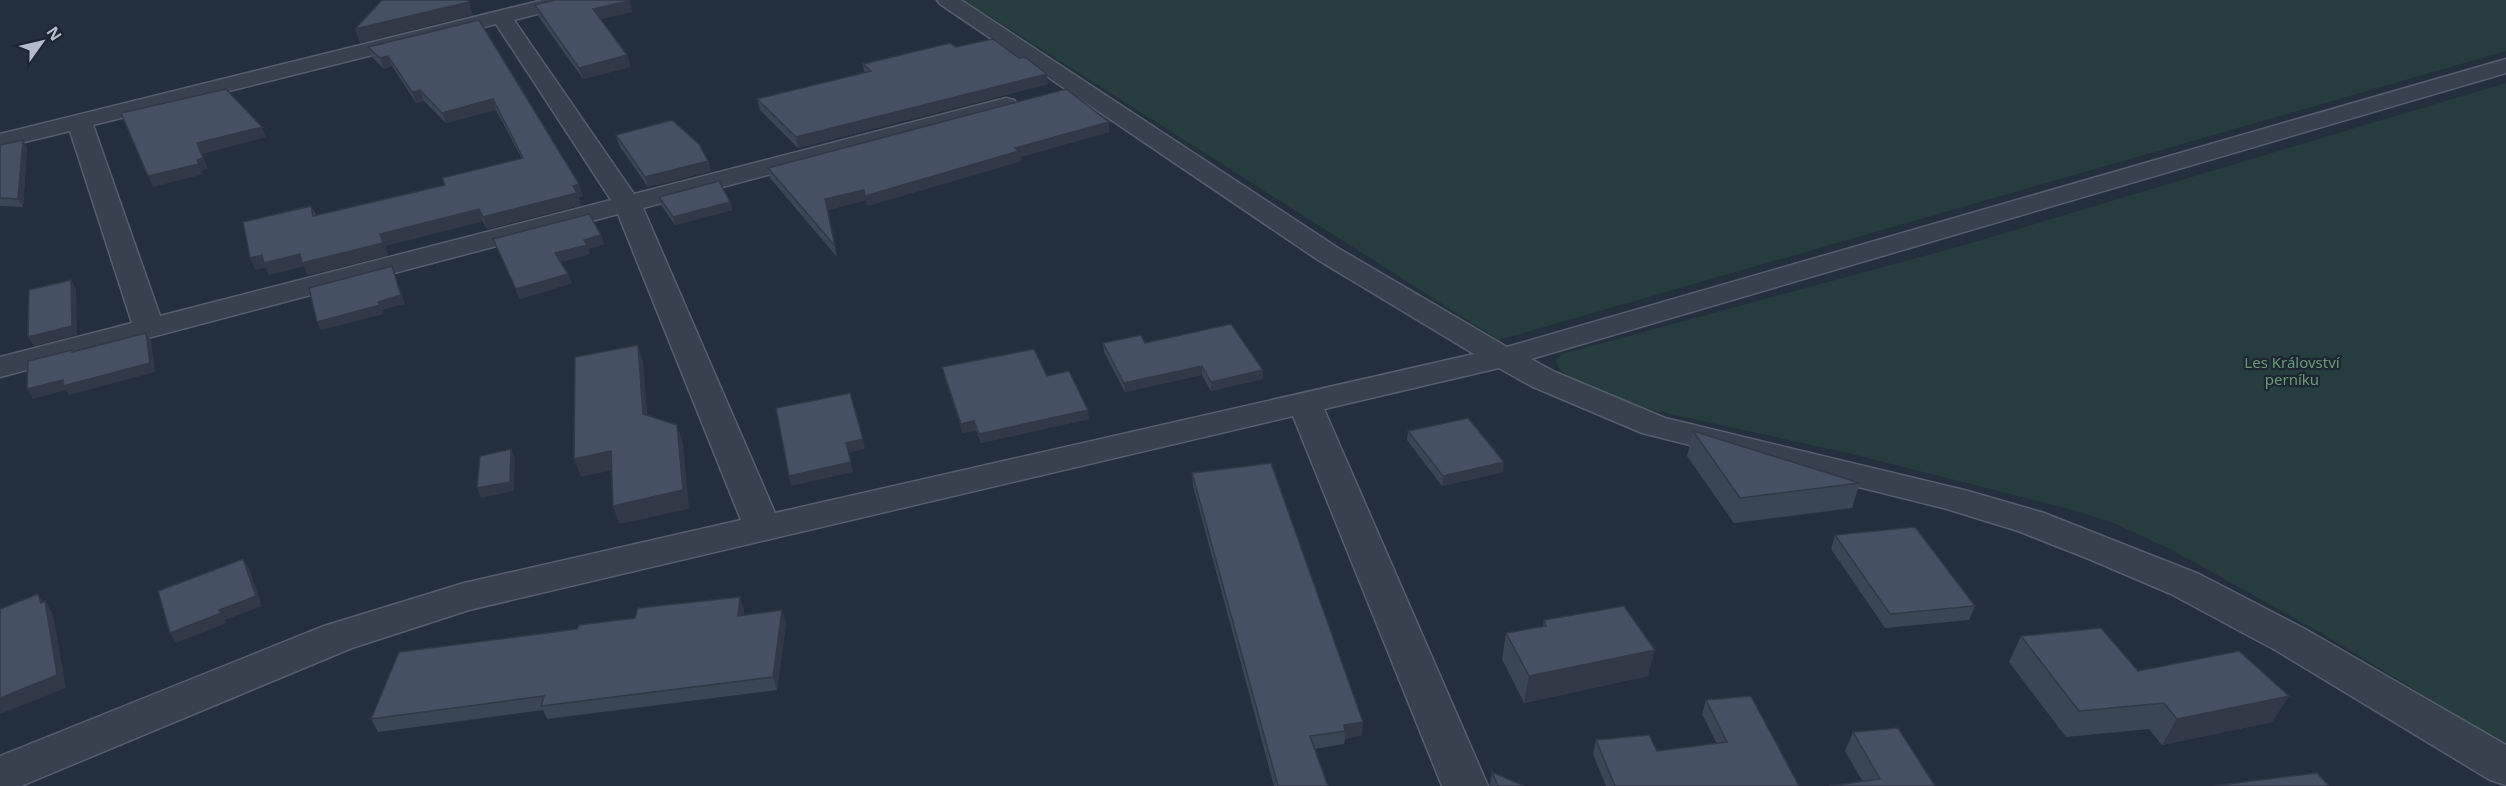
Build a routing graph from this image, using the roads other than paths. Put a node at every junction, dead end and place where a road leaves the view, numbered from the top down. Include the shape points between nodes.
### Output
1 (568, 0) edge
2 (947, 0) edge
3 (502, 17) junction
4 (2506, 66) edge
5 (1077, 86) junction
6 (79, 121) junction
7 (0, 141) edge
8 (627, 203) junction
9 (150, 328) junction
10 (1505, 357) junction
11 (0, 367) edge
12 (1305, 405) junction
13 (763, 528) junction
14 (2506, 767) edge
15 (0, 775) edge
16 (1465, 786) edge

1 - 3 street
2 - 5 street
3 - 6 street
3 - 8 street
4 - 10 street
5 - 8 street
5 - 10 street via 1328,254
6 - 7 street
6 - 9 street
8 - 9 street
8 - 13 street
9 - 11 street
10 - 12 street
10 - 14 street via 1551,383 1654,426 1954,499 2031,522 2186,584 2291,640
12 - 13 street
12 - 16 street
13 - 15 street via 464,597 339,637

